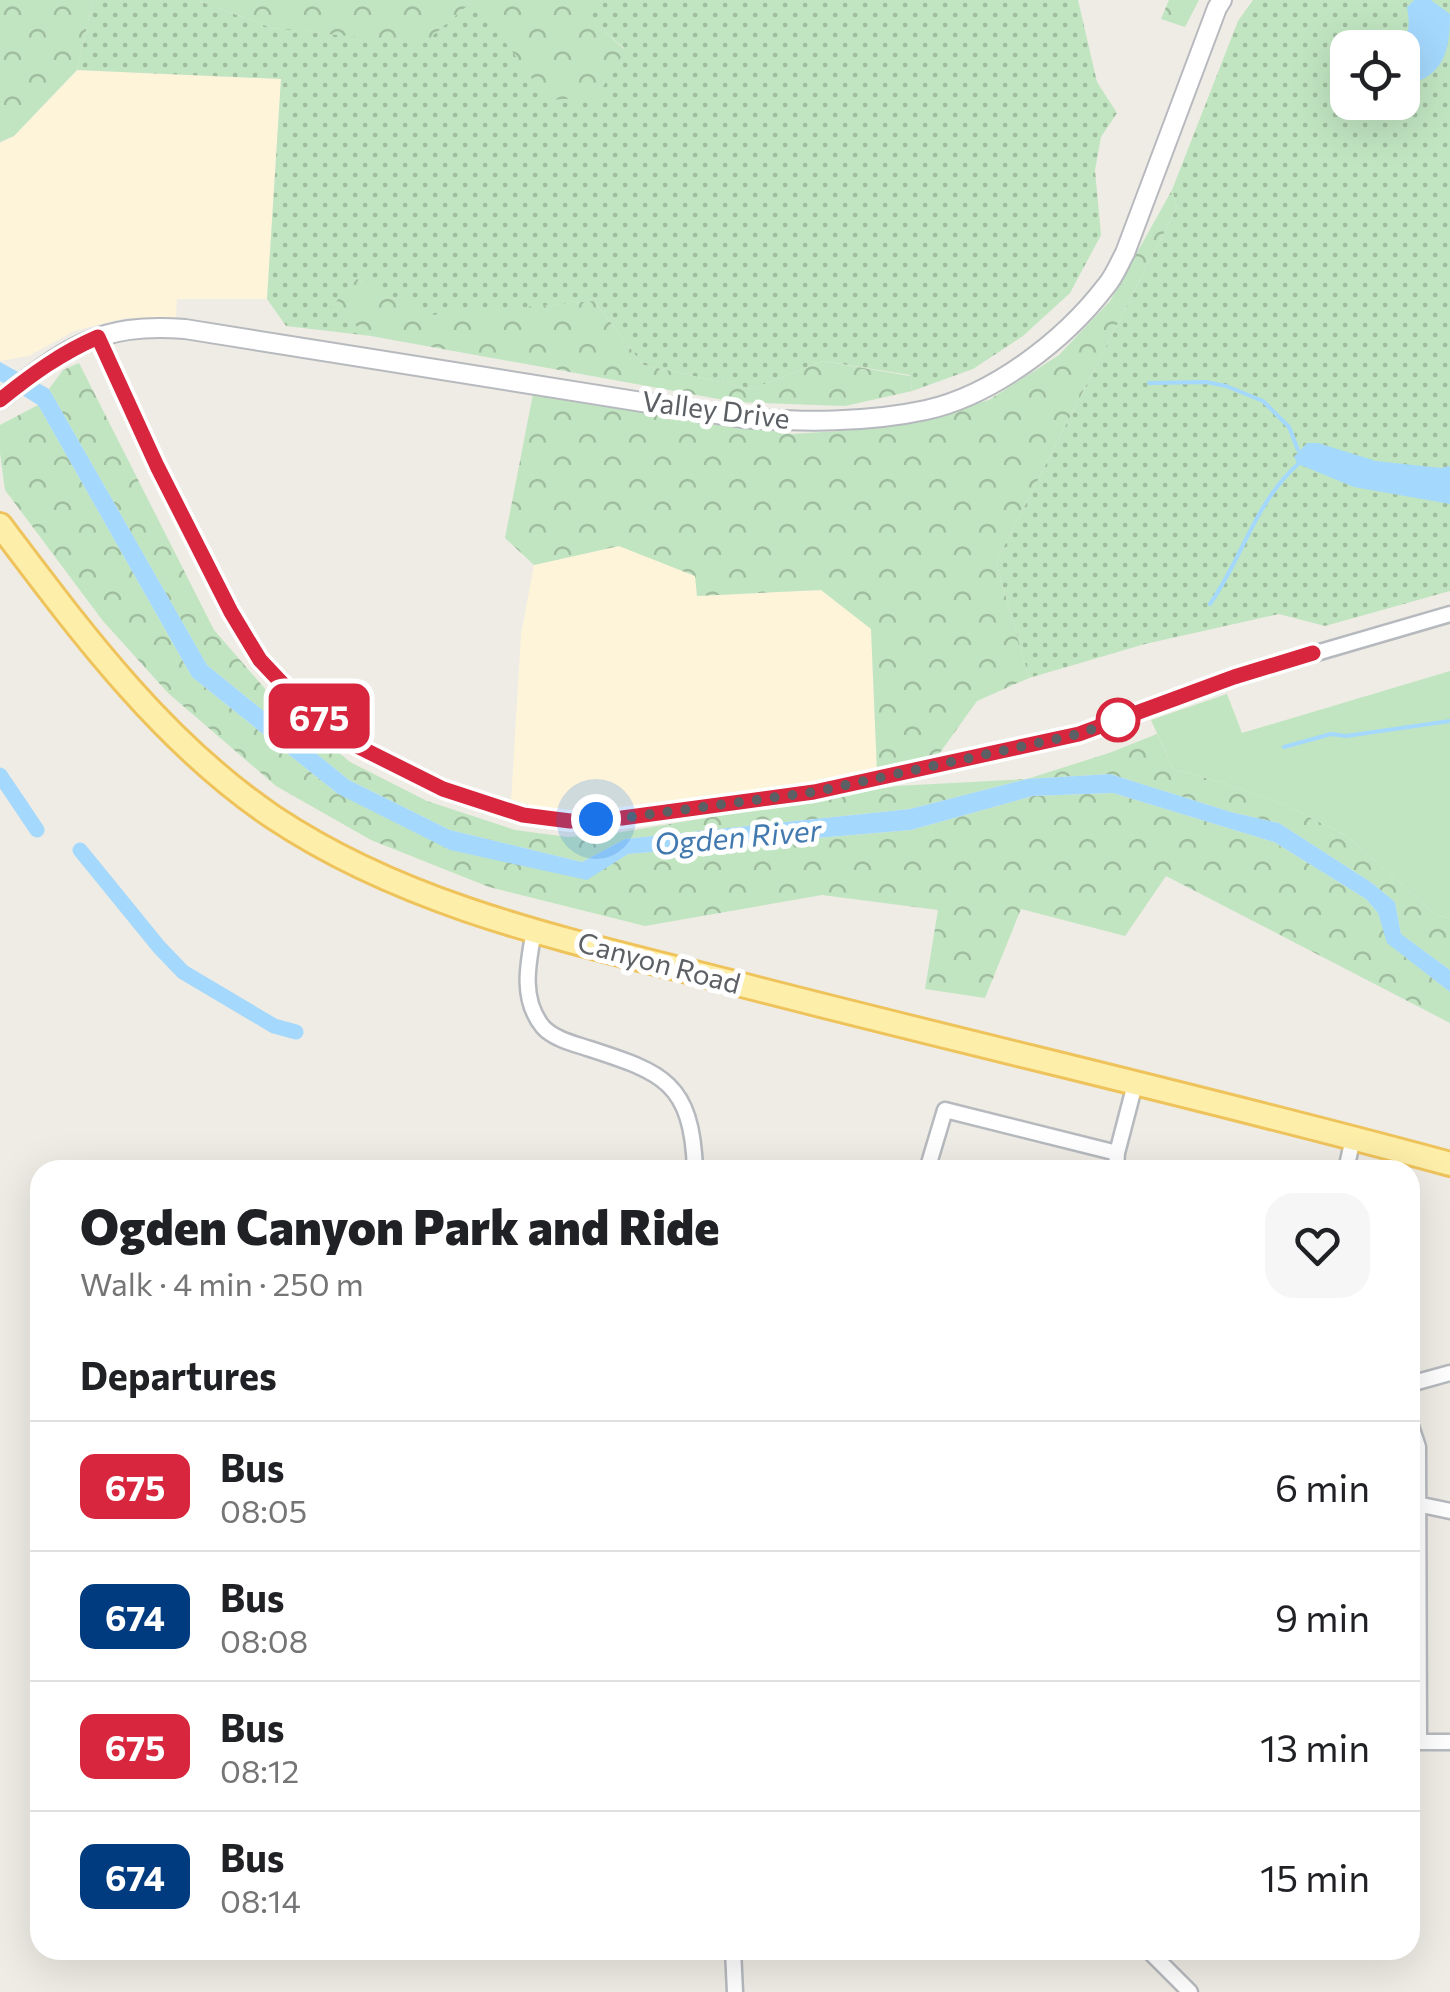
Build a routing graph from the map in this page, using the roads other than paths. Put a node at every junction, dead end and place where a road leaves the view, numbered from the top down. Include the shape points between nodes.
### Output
1 (1222, 0) edge
2 (98, 337) junction
3 (0, 400) edge
4 (0, 525) edge
5 (1450, 614) edge
6 (534, 931) junction
7 (1135, 1084) junction
8 (1354, 1138) junction
9 (1117, 1154) junction
10 (695, 1160) edge
11 (930, 1160) edge
12 (1117, 1160) edge
13 (1348, 1160) edge
14 (1450, 1164) edge
15 (1450, 1373) edge
16 (1420, 1381) edge
17 (1420, 1505) edge
18 (1450, 1511) edge
19 (1420, 1742) edge
20 (1450, 1742) edge
21 (734, 1960) edge
22 (1158, 1960) edge
23 (735, 1992) edge
24 (1190, 1992) edge

1 - 2 street, Valley Drive via 1108,284 1038,354 988,387 928,409 861,418 742,418 185,330 126,329
2 - 3 street, Valley Drive
2 - 5 street via 157,466 260,660 359,747 443,789 523,815 622,818 864,782 1079,734 1234,677
4 - 6 main road, Canyon Road via 147,708 238,791 381,877
6 - 7 main road, Canyon Road
6 - 10 street via 528,989 544,1028 661,1078 685,1109
7 - 8 main road, Canyon Road
7 - 9 street
8 - 13 street
8 - 14 main road, Canyon Road
9 - 11 street via 944,1110
9 - 12 street
15 - 16 street
17 - 18 street
19 - 20 street
21 - 23 street
22 - 24 street

